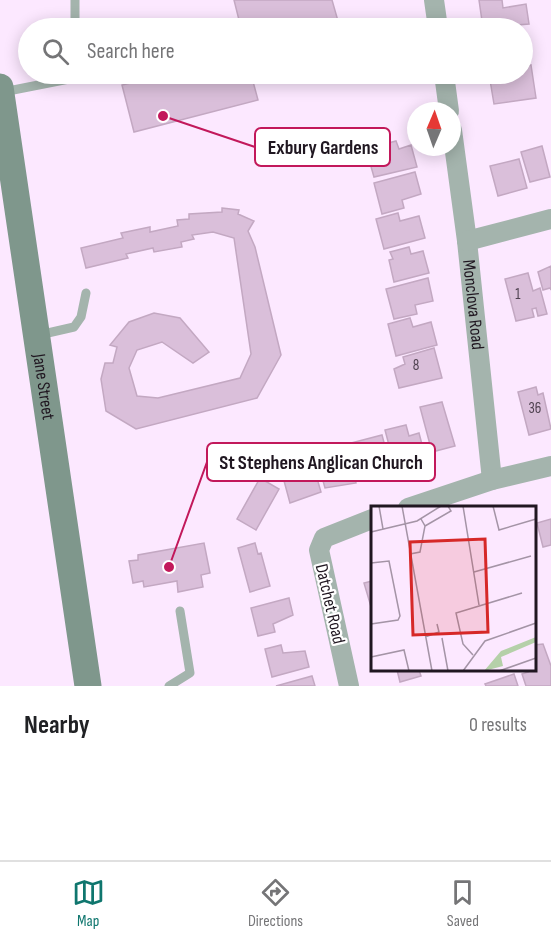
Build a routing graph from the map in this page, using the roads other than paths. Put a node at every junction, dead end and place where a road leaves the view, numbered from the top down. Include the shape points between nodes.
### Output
1 (75, 0) edge
2 (434, 0) edge
3 (75, 18) edge
4 (437, 18) edge
5 (43, 84) edge
6 (446, 84) edge
7 (0, 87) edge
8 (1, 92) edge
9 (449, 102) edge
10 (456, 156) edge
11 (551, 219) edge
12 (467, 241) junction
13 (86, 293) dead end
14 (37, 335) junction
15 (551, 466) edge
16 (492, 480) junction
17 (411, 506) edge
18 (371, 519) edge
19 (180, 611) dead end
20 (88, 686) edge
21 (170, 686) edge
22 (349, 686) edge

1 - 3 lane
2 - 4 street
5 - 8 lane
6 - 9 street
7 - 8 main road, Jane Street
8 - 14 main road, Jane Street
10 - 12 street, Monclova Road
11 - 12 street
12 - 16 street, Monclova Road
13 - 14 lane via 81,317 74,327
14 - 20 main road, Jane Street
15 - 16 street
16 - 17 street
18 - 22 street, Datchet Road via 324,538 319,549
19 - 21 lane via 190,673

